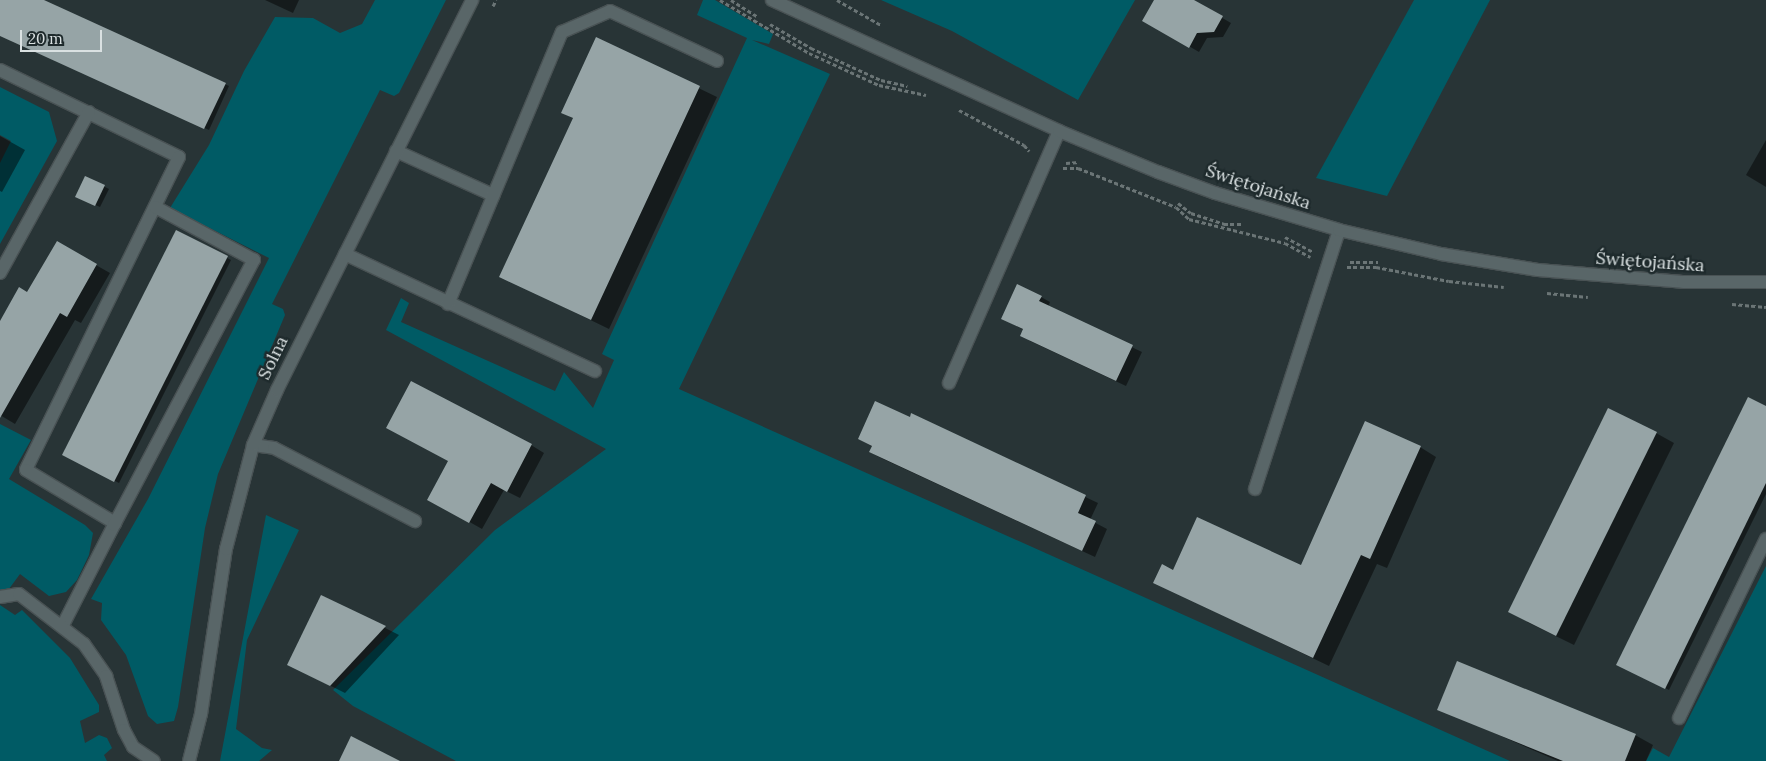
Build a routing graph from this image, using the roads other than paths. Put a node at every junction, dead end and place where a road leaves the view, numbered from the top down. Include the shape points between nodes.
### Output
1 (472, 0) edge
2 (772, 0) edge
3 (608, 5) edge
4 (717, 61) dead end
5 (0, 70) edge
6 (88, 112) junction
7 (1059, 131) junction
8 (396, 151) junction
9 (493, 195) junction
10 (155, 206) junction
11 (1339, 230) junction
12 (345, 254) junction
13 (0, 273) edge
14 (1766, 282) edge
15 (448, 304) junction
16 (595, 371) dead end
17 (949, 383) dead end
18 (253, 445) junction
19 (1256, 489) dead end
20 (415, 521) dead end
21 (114, 525) junction
22 (1766, 539) edge
23 (0, 597) edge
24 (63, 625) junction
25 (1678, 718) dead end
26 (154, 761) edge
27 (189, 761) edge

1 - 8 street, Solna
2 - 7 street, Świętojańska
3 - 4 street
3 - 9 street via 562,32
5 - 6 street
6 - 10 street via 179,157
6 - 13 street
7 - 11 street, Świętojańska via 1215,193
7 - 17 street
8 - 9 street
8 - 12 street, Solna
9 - 15 street
10 - 21 street via 26,470
10 - 21 street via 254,260
11 - 14 street, Świętojańska via 1441,254 1538,270 1683,282
11 - 19 street
12 - 15 street
12 - 18 street, Solna
15 - 16 street
18 - 20 street via 274,448
18 - 27 street, Solna via 228,540 201,714
21 - 24 street
22 - 25 street
23 - 24 street via 19,594
24 - 26 street via 98,662 133,747

